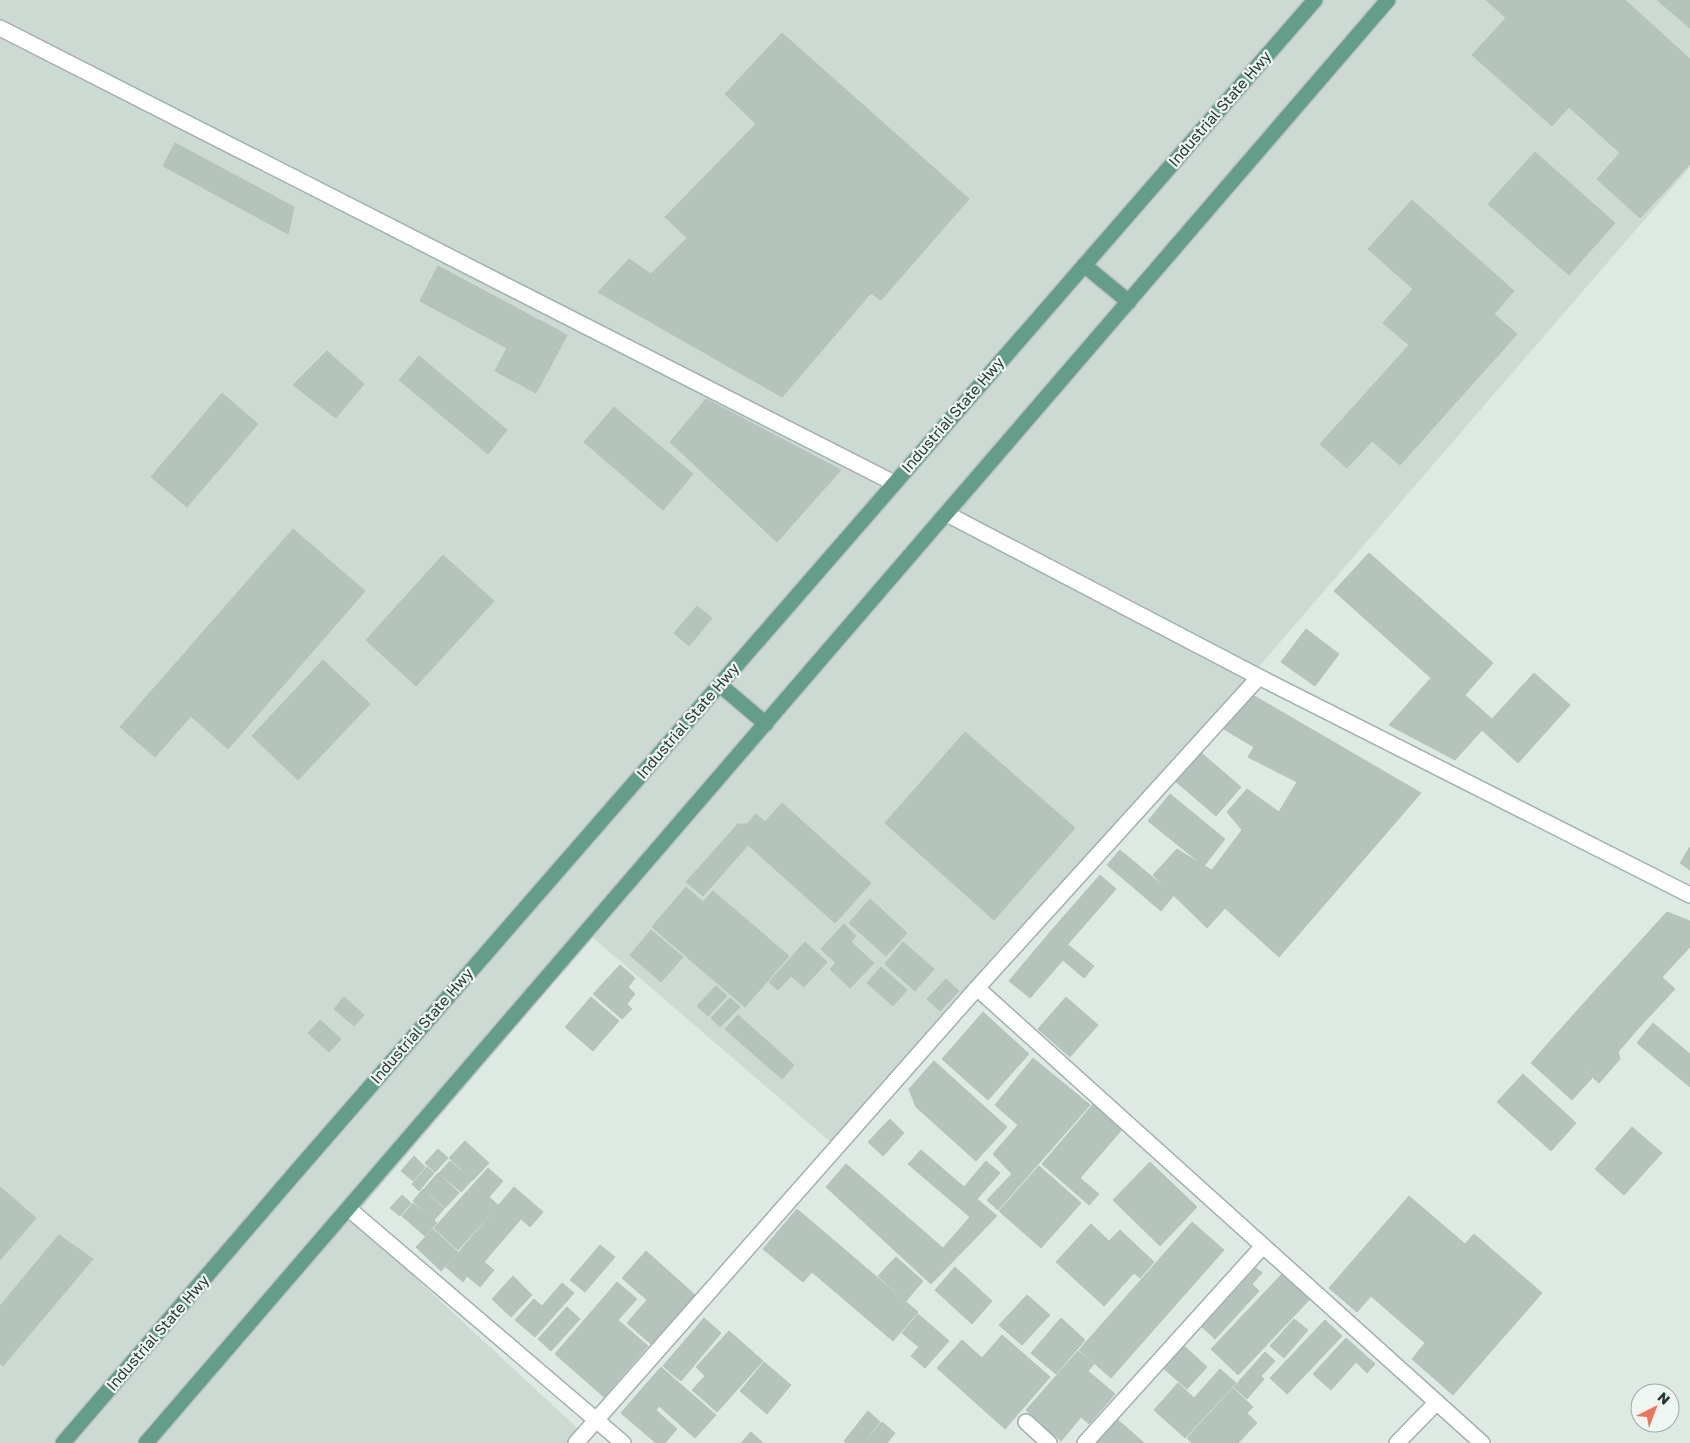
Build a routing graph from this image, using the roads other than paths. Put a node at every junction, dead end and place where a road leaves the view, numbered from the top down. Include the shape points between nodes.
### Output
1 (1315, 0) edge
2 (1388, 0) edge
3 (0, 28) edge
4 (1084, 265) junction
5 (1129, 302) junction
6 (894, 483) junction
7 (947, 514) junction
8 (1259, 677) junction
9 (720, 685) junction
10 (766, 724) junction
11 (1690, 895) edge
12 (977, 988) junction
13 (348, 1209) junction
14 (1263, 1246) junction
15 (1437, 1402) junction
16 (596, 1420) junction
17 (1026, 1422) dead end
18 (63, 1443) edge
19 (146, 1443) edge
20 (576, 1443) edge
21 (623, 1443) edge
22 (1049, 1443) edge
23 (1085, 1443) edge
24 (1397, 1443) edge
25 (1482, 1443) edge

1 - 4 main road, Industrial State Hwy
2 - 5 main road
3 - 6 street
4 - 5 main road
4 - 6 main road, Industrial State Hwy
5 - 7 main road
6 - 9 main road, Industrial State Hwy
7 - 8 street
7 - 10 main road
8 - 11 street
8 - 12 street
9 - 10 main road
9 - 18 main road, Industrial State Hwy
10 - 13 main road
12 - 14 street
12 - 16 street
13 - 16 street
13 - 19 main road
14 - 15 street
14 - 23 street
15 - 24 street
15 - 25 street
16 - 20 street
16 - 21 street
17 - 22 street

